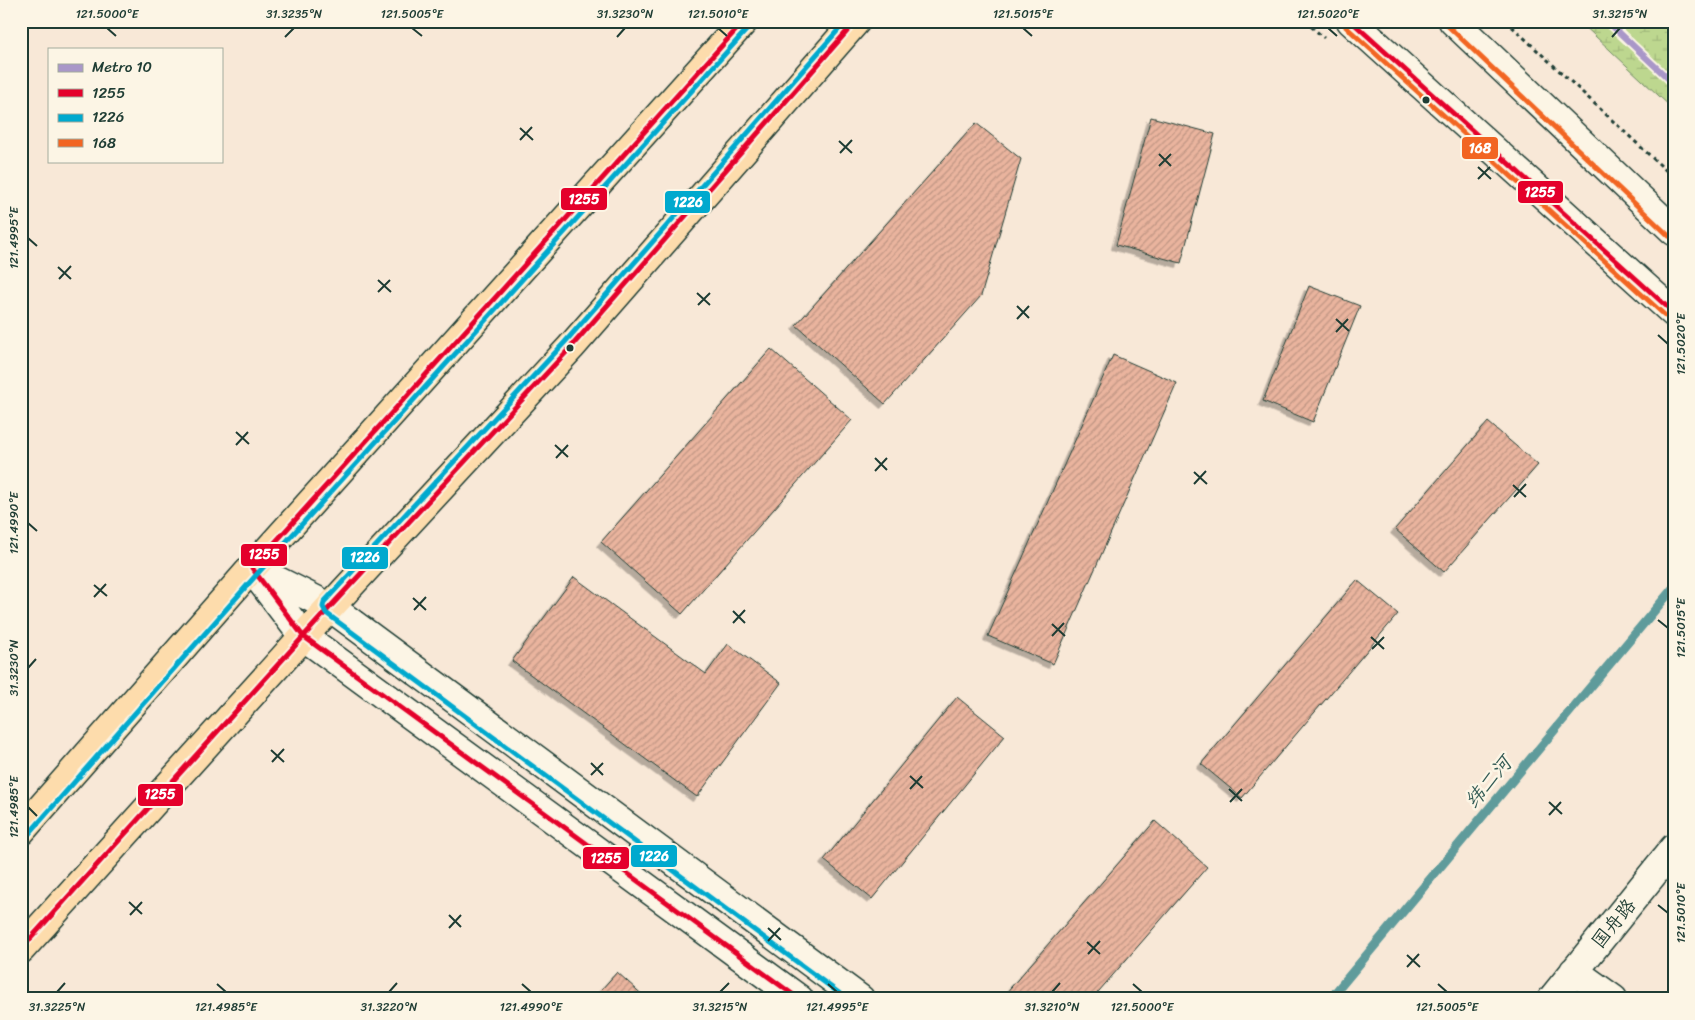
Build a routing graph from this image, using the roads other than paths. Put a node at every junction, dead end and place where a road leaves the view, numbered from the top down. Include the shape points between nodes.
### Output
1 (744, 21) edge
2 (856, 21) edge
3 (1352, 21) edge
4 (1453, 21) edge
5 (1674, 231) edge
6 (1674, 313) edge
7 (252, 568) junction
8 (330, 607) junction
9 (303, 636) junction
10 (21, 830) edge
11 (1674, 848) edge
12 (21, 949) edge
13 (1574, 971) junction
14 (799, 999) edge
15 (860, 999) edge
16 (1552, 999) edge
17 (1613, 999) edge

1 - 7 main road
2 - 8 main road via 571,347
3 - 6 street
4 - 5 street
7 - 8 street
7 - 9 street
7 - 10 main road
8 - 9 main road
8 - 15 street
9 - 12 main road
9 - 14 street
11 - 13 street, 国舟路
13 - 16 street, 国舟路
13 - 17 street

